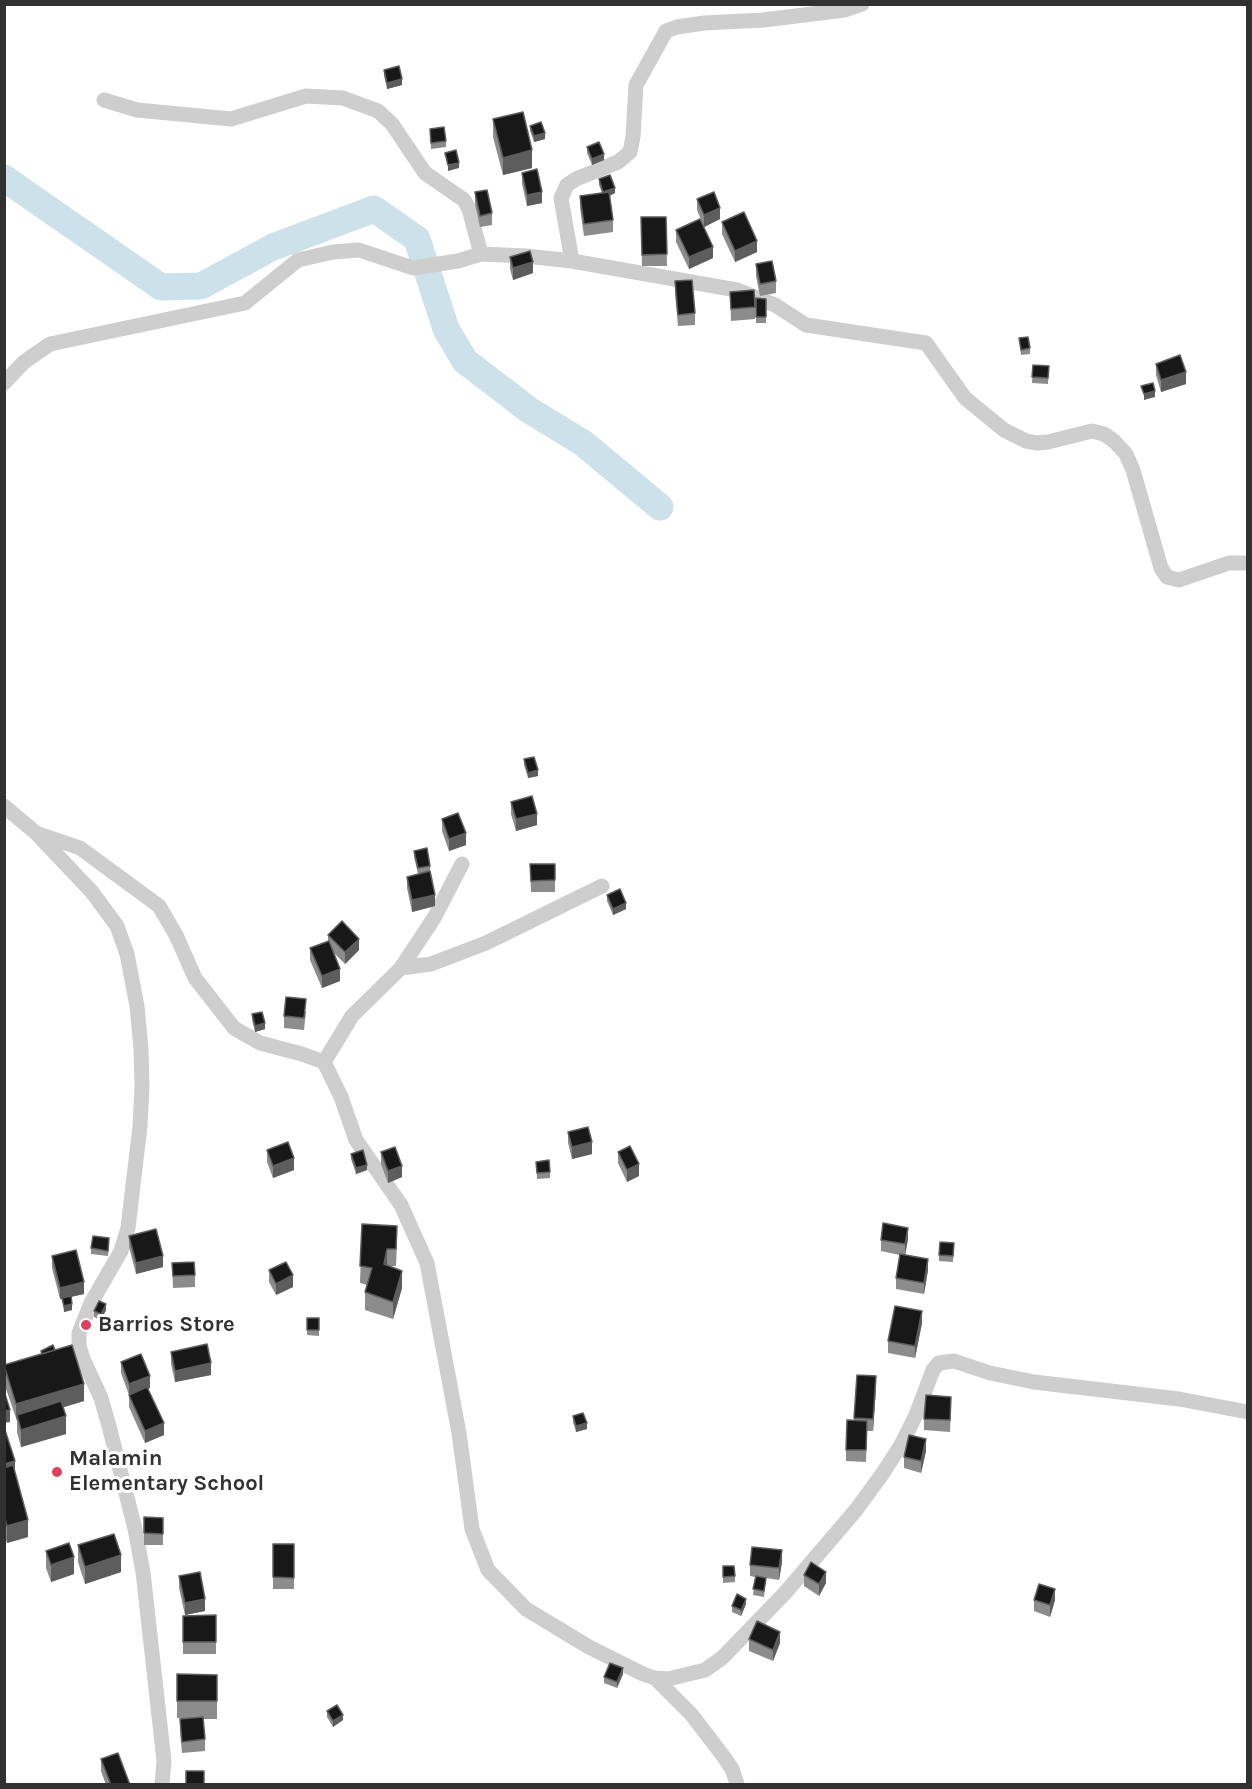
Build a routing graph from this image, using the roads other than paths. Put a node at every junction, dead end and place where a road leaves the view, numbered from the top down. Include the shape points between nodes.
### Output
1 (862, 4) edge
2 (104, 99) dead end
3 (481, 254) junction
4 (572, 261) junction
5 (4, 383) edge
6 (1248, 563) edge
7 (4, 806) edge
8 (36, 833) junction
9 (462, 864) dead end
10 (602, 886) dead end
11 (401, 968) junction
12 (324, 1062) junction
13 (1248, 1412) edge
14 (655, 1678) junction
15 (162, 1785) edge
16 (737, 1785) edge

1 - 4 street via 845,10 695,24 666,31 636,85 630,152 618,162 576,179 567,185 561,198
2 - 3 street via 137,110 231,119 306,96 343,98 378,111 392,124 425,173 464,200
3 - 4 street
3 - 5 street via 414,268 359,250 298,260 245,303 50,344 24,362
4 - 6 street via 737,290 775,305 806,325 926,343 965,398 1004,430 1037,443 1092,431 1114,441 1126,453 1133,470 1167,577 1179,580 1229,563
7 - 8 street
8 - 12 street via 80,848 159,906 195,978 234,1028 260,1043
8 - 15 street via 92,892 117,926 137,1006 142,1087 128,1228 121,1251 90,1303 79,1333 84,1361 104,1408 137,1540 151,1628 164,1761
9 - 11 street via 434,918
10 - 11 street via 486,943 431,964
11 - 12 street via 352,1016
12 - 14 street via 356,1140 401,1205 427,1263 459,1433 472,1529 488,1570 526,1609 589,1647
13 - 14 street via 1179,1399 1034,1382 954,1362 939,1363 895,1455 802,1575 722,1658 705,1670 668,1679
14 - 16 street via 684,1706 724,1757

